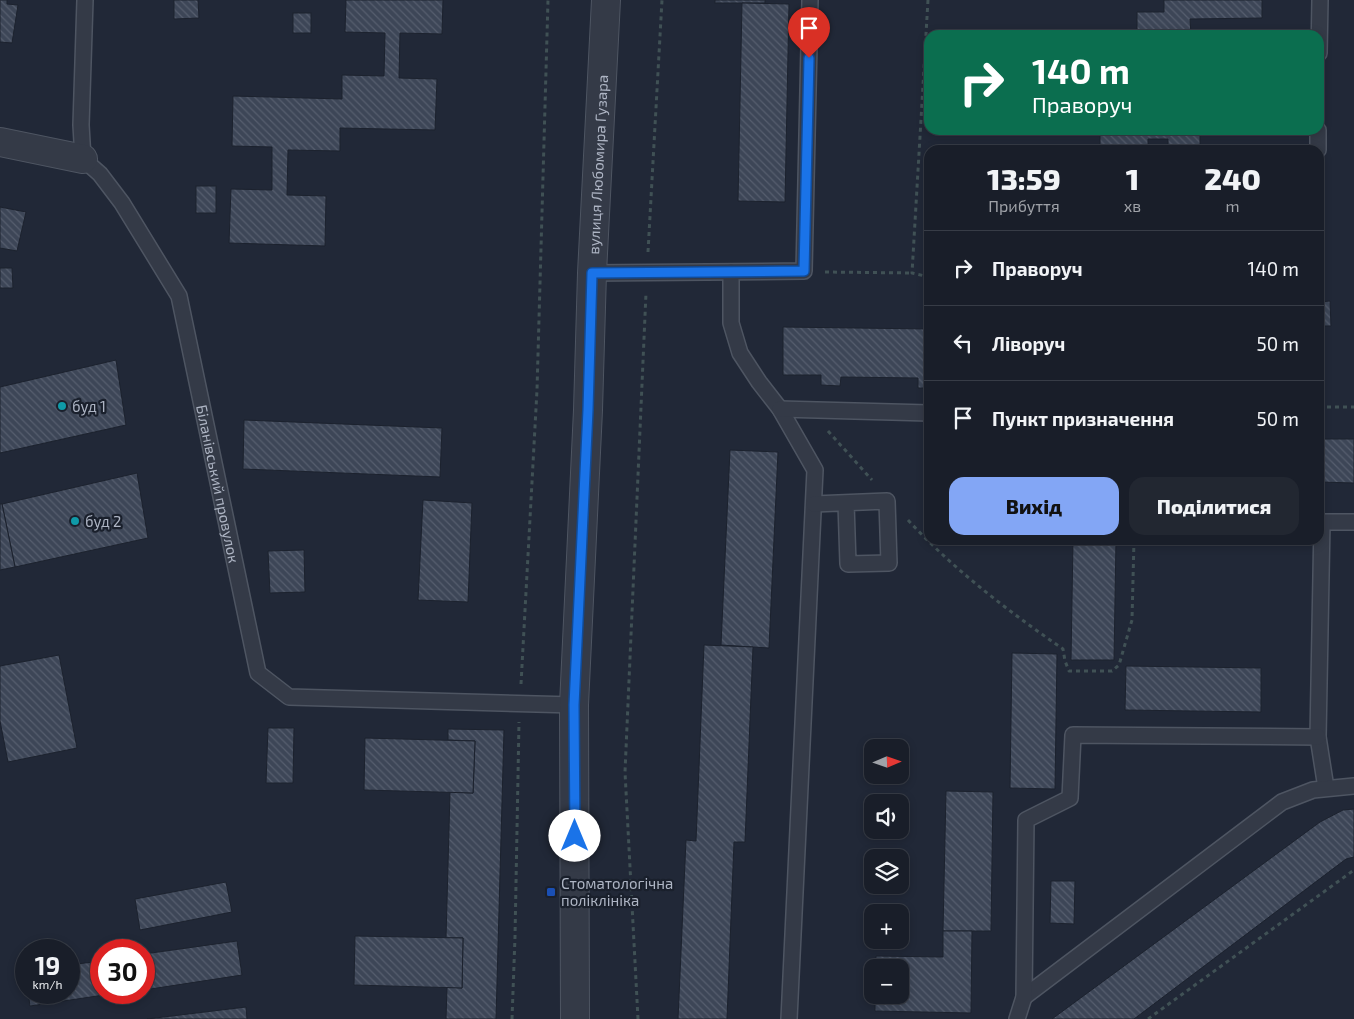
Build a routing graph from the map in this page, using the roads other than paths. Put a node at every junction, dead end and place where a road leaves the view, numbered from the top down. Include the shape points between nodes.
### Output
1 (85, 0) edge
2 (606, 0) edge
3 (810, 0) edge
4 (1320, 0) edge
5 (1319, 30) edge
6 (0, 142) edge
7 (83, 159) junction
8 (732, 272) junction
9 (592, 273) junction
10 (780, 409) junction
11 (924, 413) edge
12 (846, 503) junction
13 (814, 504) junction
14 (1324, 522) edge
15 (1354, 522) edge
16 (1321, 545) edge
17 (574, 705) junction
18 (1318, 737) junction
19 (1354, 786) edge
20 (1326, 788) junction
21 (1024, 997) junction
22 (575, 1019) edge
23 (789, 1019) edge
24 (1018, 1019) edge

1 - 7 lane
2 - 9 street, вулиця Любомира Гузара
3 - 8 lane via 804,271
4 - 5 lane
6 - 7 street
7 - 17 lane, Біланівський провулок via 100,174 122,203 179,296 258,673 289,697
8 - 9 lane
8 - 10 lane via 731,323 740,354
9 - 17 street, вулиця Любомира Гузара
10 - 11 lane
10 - 13 lane via 815,470
12 - 12 lane via 887,501 889,563 848,564
12 - 13 lane
13 - 23 lane
14 - 15 lane
16 - 18 lane
17 - 22 street, вулиця Любомира Гузара
18 - 20 lane
18 - 21 lane via 1072,736 1070,798 1026,820
19 - 20 lane
20 - 21 lane via 1282,802
21 - 24 lane

